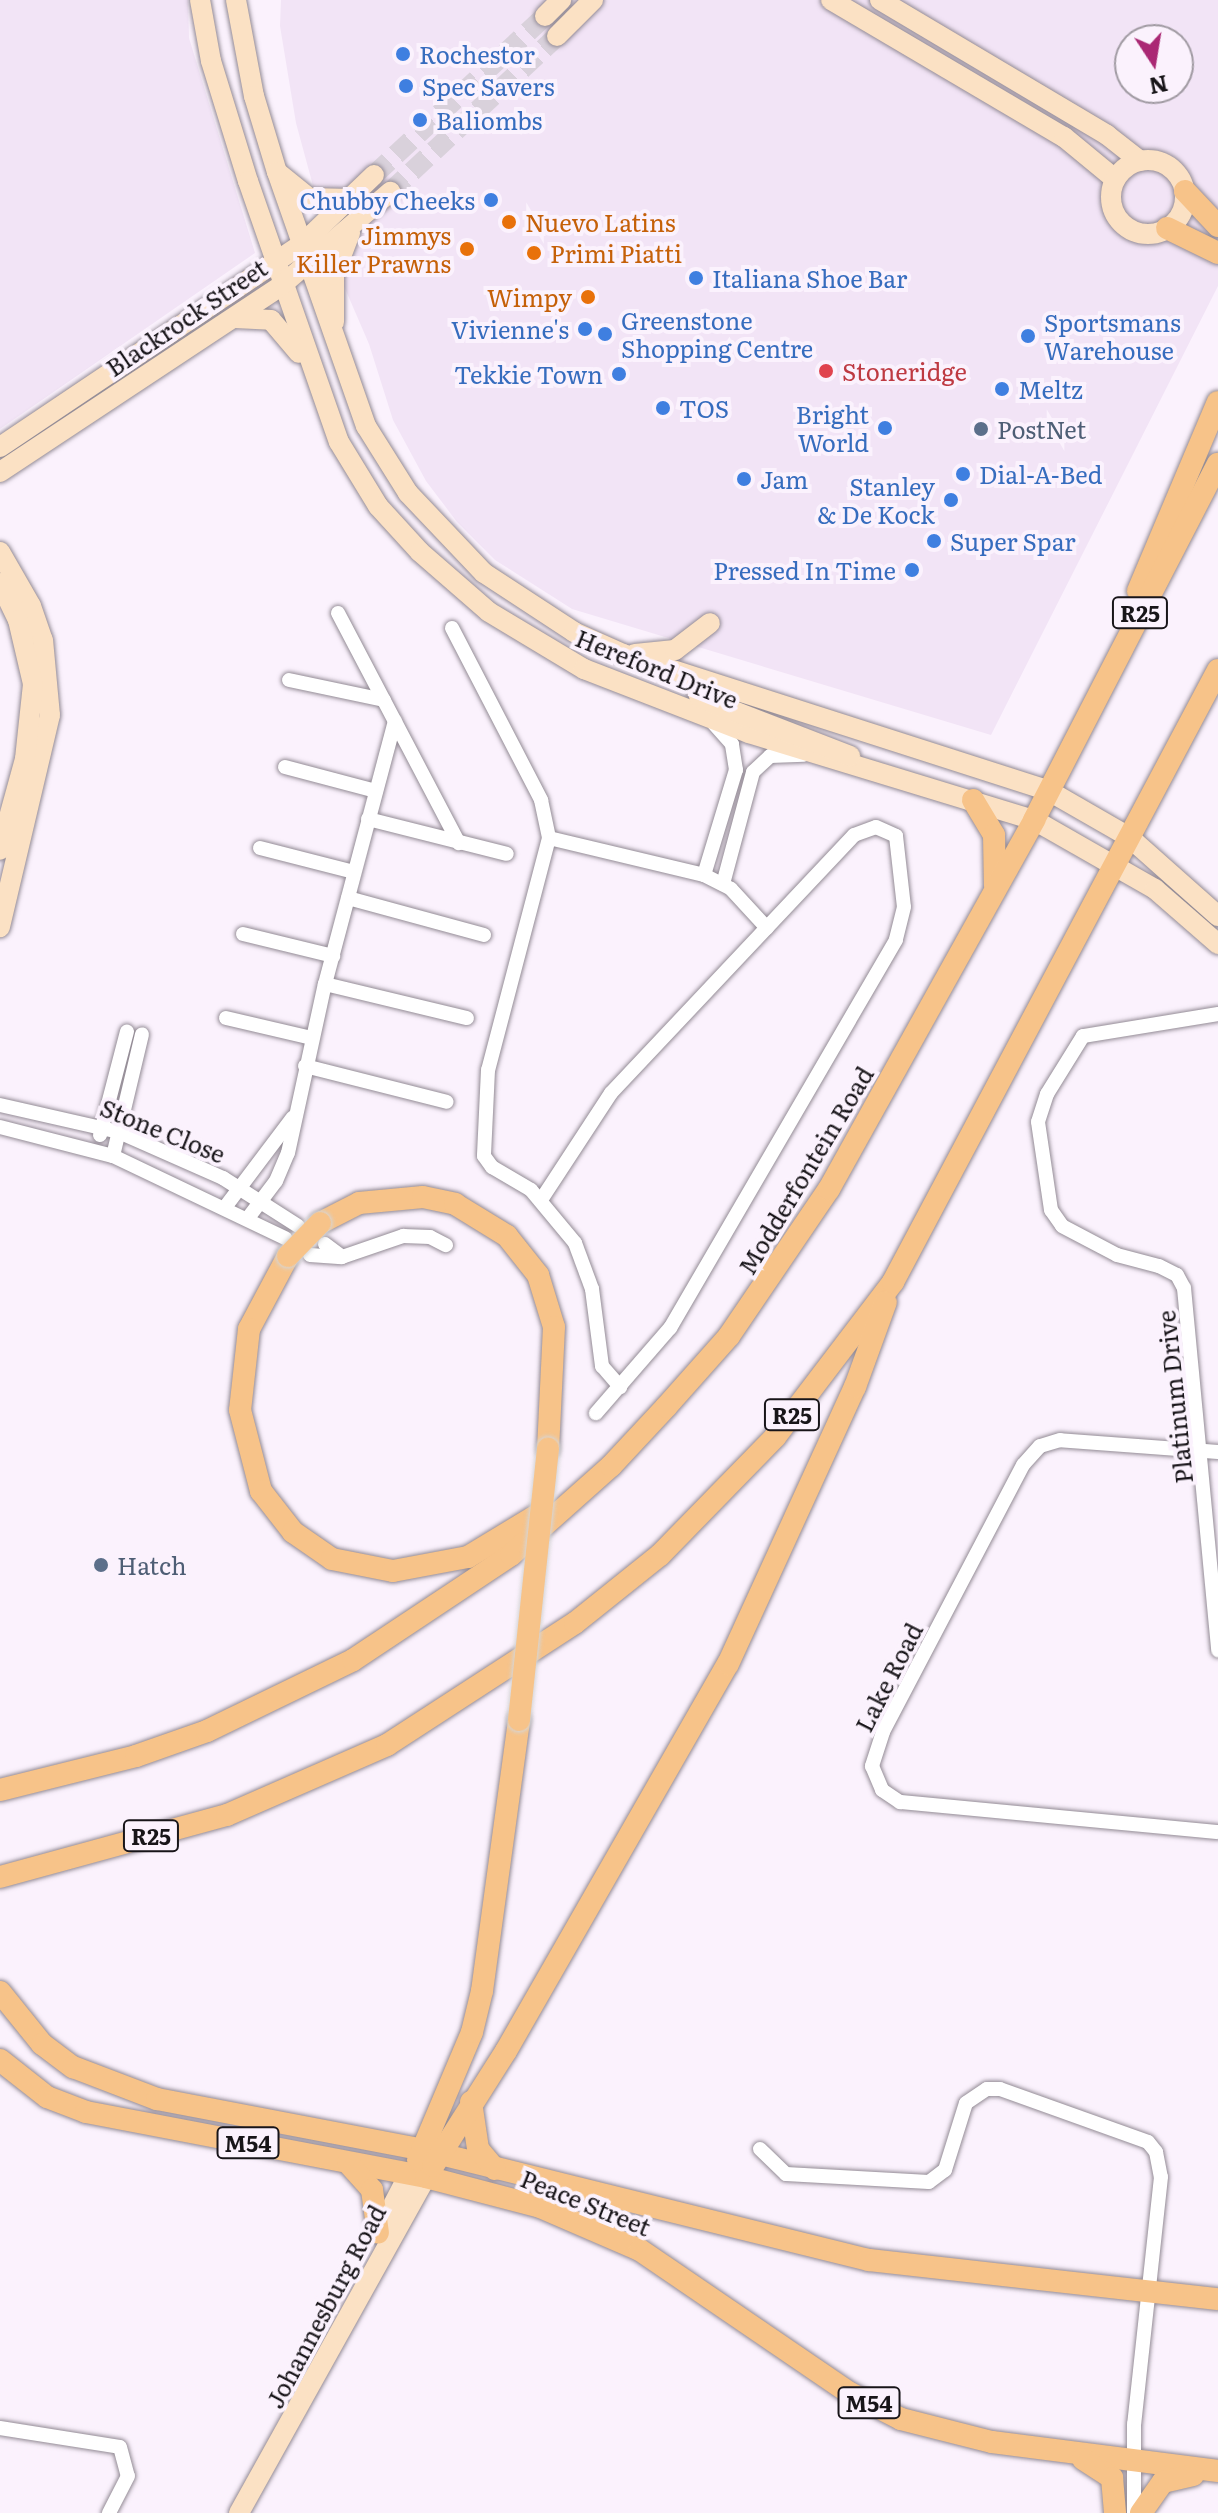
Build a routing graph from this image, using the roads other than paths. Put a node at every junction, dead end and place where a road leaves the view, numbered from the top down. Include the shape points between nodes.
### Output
1 (200, 0) edge
2 (236, 0) edge
3 (561, 0) edge
4 (593, 0) edge
5 (831, 0) edge
6 (880, 0) edge
7 (545, 16) tunnel mouth
8 (557, 36) tunnel mouth
9 (1140, 161) junction
10 (277, 172) junction
11 (374, 175) tunnel mouth
12 (1115, 179) junction
13 (1185, 191) junction
14 (390, 192) tunnel mouth
15 (352, 199) junction
16 (1218, 226) edge
17 (1167, 228) junction
18 (351, 229) junction
19 (301, 245) junction
20 (1218, 253) edge
21 (274, 263) junction
22 (307, 266) junction
23 (282, 285) junction
24 (235, 318) junction
25 (343, 370) junction
26 (1218, 402) edge
27 (327, 410) junction
28 (0, 447) edge
29 (1218, 464) edge
30 (0, 472) edge
31 (0, 552) edge
32 (0, 583) edge
33 (338, 613) dead end
34 (710, 623) dead end
35 (452, 628) dead end
36 (1122, 650) junction
37 (623, 654) junction
38 (1218, 670) edge
39 (693, 679) junction
40 (289, 680) dead end
41 (384, 700) junction
42 (707, 718) junction
43 (395, 721) junction
44 (820, 756) junction
45 (285, 767) dead end
46 (869, 771) junction
47 (376, 791) junction
48 (1049, 791) junction
49 (973, 800) junction
50 (368, 819) junction
51 (1034, 820) junction
52 (1129, 837) junction
53 (549, 838) junction
54 (459, 843) junction
55 (260, 848) dead end
56 (0, 850) edge
57 (507, 854) dead end
58 (1114, 865) junction
59 (354, 872) junction
60 (704, 875) junction
61 (723, 884) junction
62 (995, 890) junction
63 (348, 898) junction
64 (1218, 916) edge
65 (0, 927) edge
66 (767, 928) junction
67 (243, 934) dead end
68 (484, 935) dead end
69 (1218, 944) edge
70 (333, 956) junction
71 (325, 984) junction
72 (1218, 1014) edge
73 (226, 1018) dead end
74 (467, 1018) dead end
75 (127, 1031) dead end
76 (142, 1034) dead end
77 (312, 1038) junction
78 (305, 1066) junction
79 (447, 1102) dead end
80 (0, 1105) edge
81 (293, 1117) junction
82 (0, 1127) edge
83 (102, 1127) junction
84 (119, 1132) junction
85 (96, 1149) junction
86 (113, 1156) junction
87 (239, 1187) junction
88 (541, 1200) junction
89 (261, 1201) junction
90 (226, 1206) junction
91 (248, 1218) junction
92 (314, 1231) junction
93 (446, 1245) dead end
94 (294, 1250) junction
95 (342, 1257) junction
96 (893, 1282) junction
97 (620, 1387) junction
98 (596, 1413) dead end
99 (1210, 1452) edge
100 (611, 1466) junction
101 (1218, 1650) edge
102 (0, 1790) edge
103 (1218, 1832) edge
104 (0, 1877) edge
105 (0, 1992) edge
106 (0, 2060) edge
107 (471, 2102) junction
108 (760, 2149) dead end
109 (432, 2153) junction
110 (348, 2163) junction
111 (495, 2169) junction
112 (417, 2176) junction
113 (378, 2233) junction
114 (1148, 2291) junction
115 (1218, 2299) edge
116 (0, 2428) edge
117 (1055, 2450) junction
118 (269, 2458) junction
119 (1130, 2460) junction
120 (1218, 2472) edge
121 (109, 2513) edge
122 (239, 2513) edge
123 (1117, 2513) edge
124 (1134, 2513) edge
125 (1141, 2513) edge

1 - 21 street, Hereford Drive via 211,61
2 - 10 street, Hereford Drive via 254,96
3 - 7 street
4 - 8 street
5 - 12 street via 1064,137
6 - 9 street via 1107,135
9 - 12 street
9 - 13 street via 1172,169
10 - 15 street via 309,198
10 - 19 street, Hereford Drive
11 - 15 street, Blackrock Street
12 - 17 street via 1110,198 1118,220 1138,233
13 - 16 main road
13 - 17 street via 1180,215
14 - 18 street, Blackrock Street
15 - 19 street, Blackrock Street
17 - 20 main road
18 - 22 street, Blackrock Street
18 - 25 street via 333,287
19 - 21 street, Blackrock Street
19 - 22 street, Hereford Drive
21 - 23 street, Hereford Drive
21 - 28 street, Blackrock Street
22 - 23 street, Blackrock Street
22 - 25 street, Hereford Drive
23 - 24 street, Blackrock Street
23 - 27 street, Hereford Drive
24 - 27 street via 261,317 279,326
24 - 30 street, Blackrock Street
25 - 37 street, Hereford Drive via 383,457 445,535 520,599
26 - 36 main road via 1138,590
27 - 42 street, Hereford Drive via 355,474 378,506 420,552 489,612 584,669
29 - 36 main road, Modderfontein Road / R25
31 - 65 street via 31,606 43,640 50,715
32 - 56 street via 18,620 33,684 25,759
33 - 41 street
34 - 37 street via 675,650
35 - 53 street via 541,800
36 - 48 main road, Modderfontein Road / R25
37 - 39 street, Hereford Drive
38 - 52 main road, R25
39 - 46 street via 700,698 816,739
39 - 48 street, Hereford Drive
40 - 41 street
41 - 43 street
42 - 44 street, Hereford Drive
42 - 60 street via 725,733 737,762
43 - 47 street
43 - 54 street
44 - 46 street, Hereford Drive
44 - 61 street via 770,756 753,772
45 - 47 street
46 - 49 street, Hereford Drive
47 - 50 street
48 - 51 main road, Modderfontein Road / R25
48 - 52 street, Hereford Drive
49 - 51 street, Hereford Drive
49 - 62 main road via 994,835
50 - 54 street
50 - 59 street
51 - 58 street, Hereford Drive
51 - 62 main road, Modderfontein Road / R25
52 - 58 main road, R25
52 - 64 street, Hereford Drive
53 - 60 street
53 - 88 street via 485,1092 486,1162
54 - 57 street
55 - 59 street
58 - 69 street, Hereford Drive via 1155,889
58 - 96 main road, R25
59 - 63 street
60 - 61 street
61 - 66 street
62 - 100 main road, Modderfontein Road / R25 via 829,1189 781,1265 729,1336
63 - 68 street
63 - 70 street
66 - 88 street via 597,1109
66 - 97 street via 854,835 876,827 896,836 904,907 896,940 670,1328
67 - 70 street
70 - 71 street
71 - 74 street
71 - 77 street
72 - 99 street, Platinum Drive via 1083,1036 1047,1094 1038,1122 1051,1210 1062,1226 1117,1255 1177,1275 1184,1288
73 - 77 street
75 - 83 street
76 - 84 street
77 - 78 street
78 - 79 street
78 - 81 street
80 - 83 street, Stone Close
81 - 87 street
81 - 89 street via 283,1168
82 - 85 street, Stone Close
83 - 84 street, Stone Close
83 - 85 street
84 - 86 street
84 - 87 street, Stone Close
85 - 86 street, Stone Close
86 - 90 street, Stone Close
87 - 89 street, Stone Close
87 - 90 street
88 - 97 street via 566,1228 584,1263 602,1366
89 - 91 street
89 - 92 street, Stone Close
90 - 91 street, Stone Close
91 - 94 street, Stone Close
92 - 94 main road, bridge
92 - 95 street, Stone Close
92 - 109 main road, bridge via 359,1203 423,1197 455,1204 507,1236 538,1275 554,1327 548,1449 519,1720 482,1991
93 - 95 street via 430,1237 403,1236
94 - 95 street
94 - 100 main road via 249,1329 240,1410 261,1491 274,1512 311,1547 356,1568 393,1571 468,1557
96 - 104 main road, R25 via 775,1437 660,1555 575,1623 465,1699 387,1745 227,1815
96 - 107 main road via 855,1387 728,1664 506,2051
97 - 98 street
99 - 101 street, Platinum Drive
99 - 103 street, Lake Road via 1060,1440 1032,1453 883,1732 872,1766 889,1797 915,1805
100 - 102 main road, Modderfontein Road / R25 via 511,1555 353,1660 207,1731 136,1756
105 - 109 main road, Peace Street / M54 via 42,2044 73,2067 116,2087
106 - 110 main road, Peace Street / M54 via 47,2097 86,2112
107 - 109 main road
107 - 111 main road via 478,2149
108 - 114 street via 786,2174 929,2182 945,2170 966,2103 987,2089 1013,2091 1115,2127 1148,2142 1160,2165
109 - 111 main road, Peace Street / M54
109 - 112 main road
110 - 112 main road, Peace Street / M54
110 - 113 main road via 372,2190
111 - 114 main road, Peace Street / M54 via 869,2260
112 - 113 street, Johannesburg Road
112 - 117 main road, Peace Street / M54 via 540,2207 640,2250 850,2393 901,2419 947,2433
112 - 118 street, Johannesburg Road
113 - 118 street, Johannesburg Road via 284,2415
114 - 115 main road, Peace Street / M54
114 - 119 street
116 - 121 street via 120,2447 129,2464 128,2476
117 - 119 main road, Peace Street / M54
117 - 123 main road via 1109,2474
118 - 122 street, Johannesburg Road
119 - 120 main road, Peace Street / M54
119 - 123 street
119 - 124 street
120 - 125 main road via 1170,2478 1150,2495

